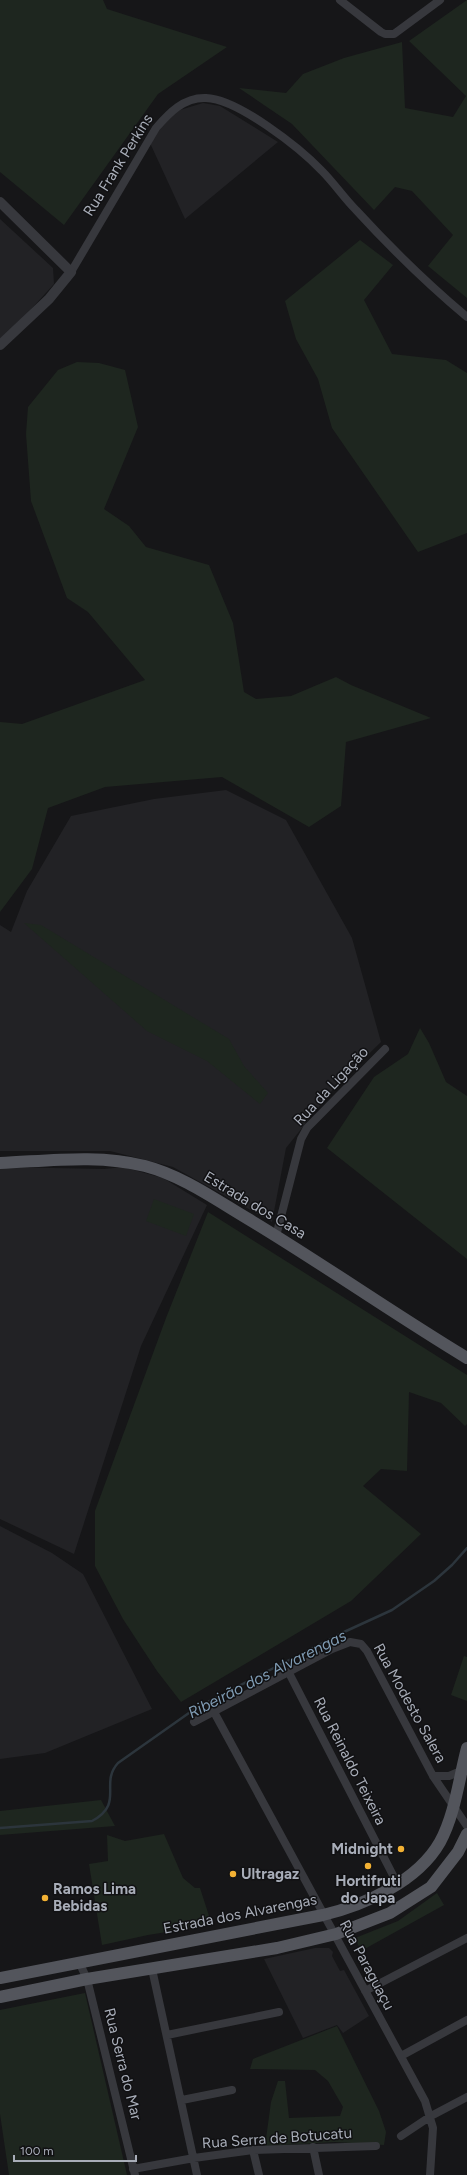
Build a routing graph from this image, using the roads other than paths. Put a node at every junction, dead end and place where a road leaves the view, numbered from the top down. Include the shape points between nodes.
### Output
1 (340, 0) edge
2 (440, 0) edge
3 (0, 202) edge
4 (70, 272) junction
5 (467, 317) edge
6 (0, 345) edge
7 (385, 1049) dead end
8 (0, 1163) edge
9 (276, 1236) junction
10 (467, 1358) edge
11 (289, 1673) junction
12 (214, 1712) junction
13 (194, 1722) dead end
14 (467, 1748) edge
15 (461, 1771) junction
16 (433, 1776) junction
17 (452, 1806) junction
18 (467, 1826) edge
19 (467, 1834) edge
20 (397, 1883) junction
21 (323, 1915) junction
22 (336, 1934) junction
23 (467, 1938) edge
24 (79, 1962) junction
25 (152, 1969) junction
26 (0, 1978) edge
27 (87, 1980) junction
28 (365, 1991) junction
29 (0, 1997) edge
30 (279, 2012) dead end
31 (467, 2020) edge
32 (167, 2035) junction
33 (401, 2056) junction
34 (232, 2090) dead end
35 (467, 2097) edge
36 (182, 2100) junction
37 (431, 2116) junction
38 (401, 2136) dead end
39 (376, 2146) dead end
40 (313, 2147) junction
41 (253, 2150) junction
42 (194, 2158) junction
43 (134, 2172) edge
44 (197, 2175) edge
45 (259, 2175) edge
46 (319, 2175) edge
47 (430, 2175) edge

1 - 2 street via 381,32 390,35
3 - 4 street
4 - 5 street, Rua Frank Perkins via 156,128 170,112 182,104 205,97 240,109 294,146 322,170 356,210
4 - 6 street, Rua Frank Perkins via 49,299
7 - 9 street, Rua da Ligação via 307,1128 301,1139
8 - 9 main road, Estrada dos Casa via 83,1159 122,1161 145,1166 174,1176
9 - 10 main road, Estrada dos Casa
11 - 12 street
11 - 16 street, Rua Modesto Salera via 344,1644 361,1644
11 - 20 street, Rua Reinaldo Teixeira
12 - 13 street
12 - 21 street, Rua Paraguaçu
14 - 15 main road, Estrada dos Alvarengas
15 - 16 street, Rua Modesto Salera via 449,1776
15 - 17 main road, Estrada dos Alvarengas
16 - 17 street, Rua Modesto Salera
17 - 18 street, Rua Modesto Salera
17 - 20 main road, Estrada dos Alvarengas via 440,1841 432,1854
19 - 22 main road via 458,1852 432,1887 390,1913
20 - 21 main road, Estrada dos Alvarengas via 383,1893 350,1908
21 - 22 street, Rua Paraguaçu
21 - 24 main road, Estrada dos Alvarengas
22 - 25 main road via 277,1948
22 - 28 street, Rua Paraguaçu
23 - 28 street
24 - 26 main road, Estrada dos Alvarengas
24 - 27 street, Rua Serra do Mar
25 - 27 main road
25 - 32 street
27 - 29 main road
27 - 43 street, Rua Serra do Mar
28 - 33 street, Rua Paraguaçu
30 - 32 street
31 - 33 street
32 - 36 street
33 - 37 street, Rua Paraguaçu
34 - 36 street
35 - 37 street
36 - 42 street
37 - 38 street
37 - 47 street, Rua Paraguaçu via 433,2132
39 - 40 street, Rua Serra de Botucatu
40 - 41 street, Rua Serra de Botucatu
40 - 46 street
41 - 42 street, Rua Serra de Botucatu
41 - 45 street
42 - 43 street, Rua Serra de Botucatu
42 - 44 street

